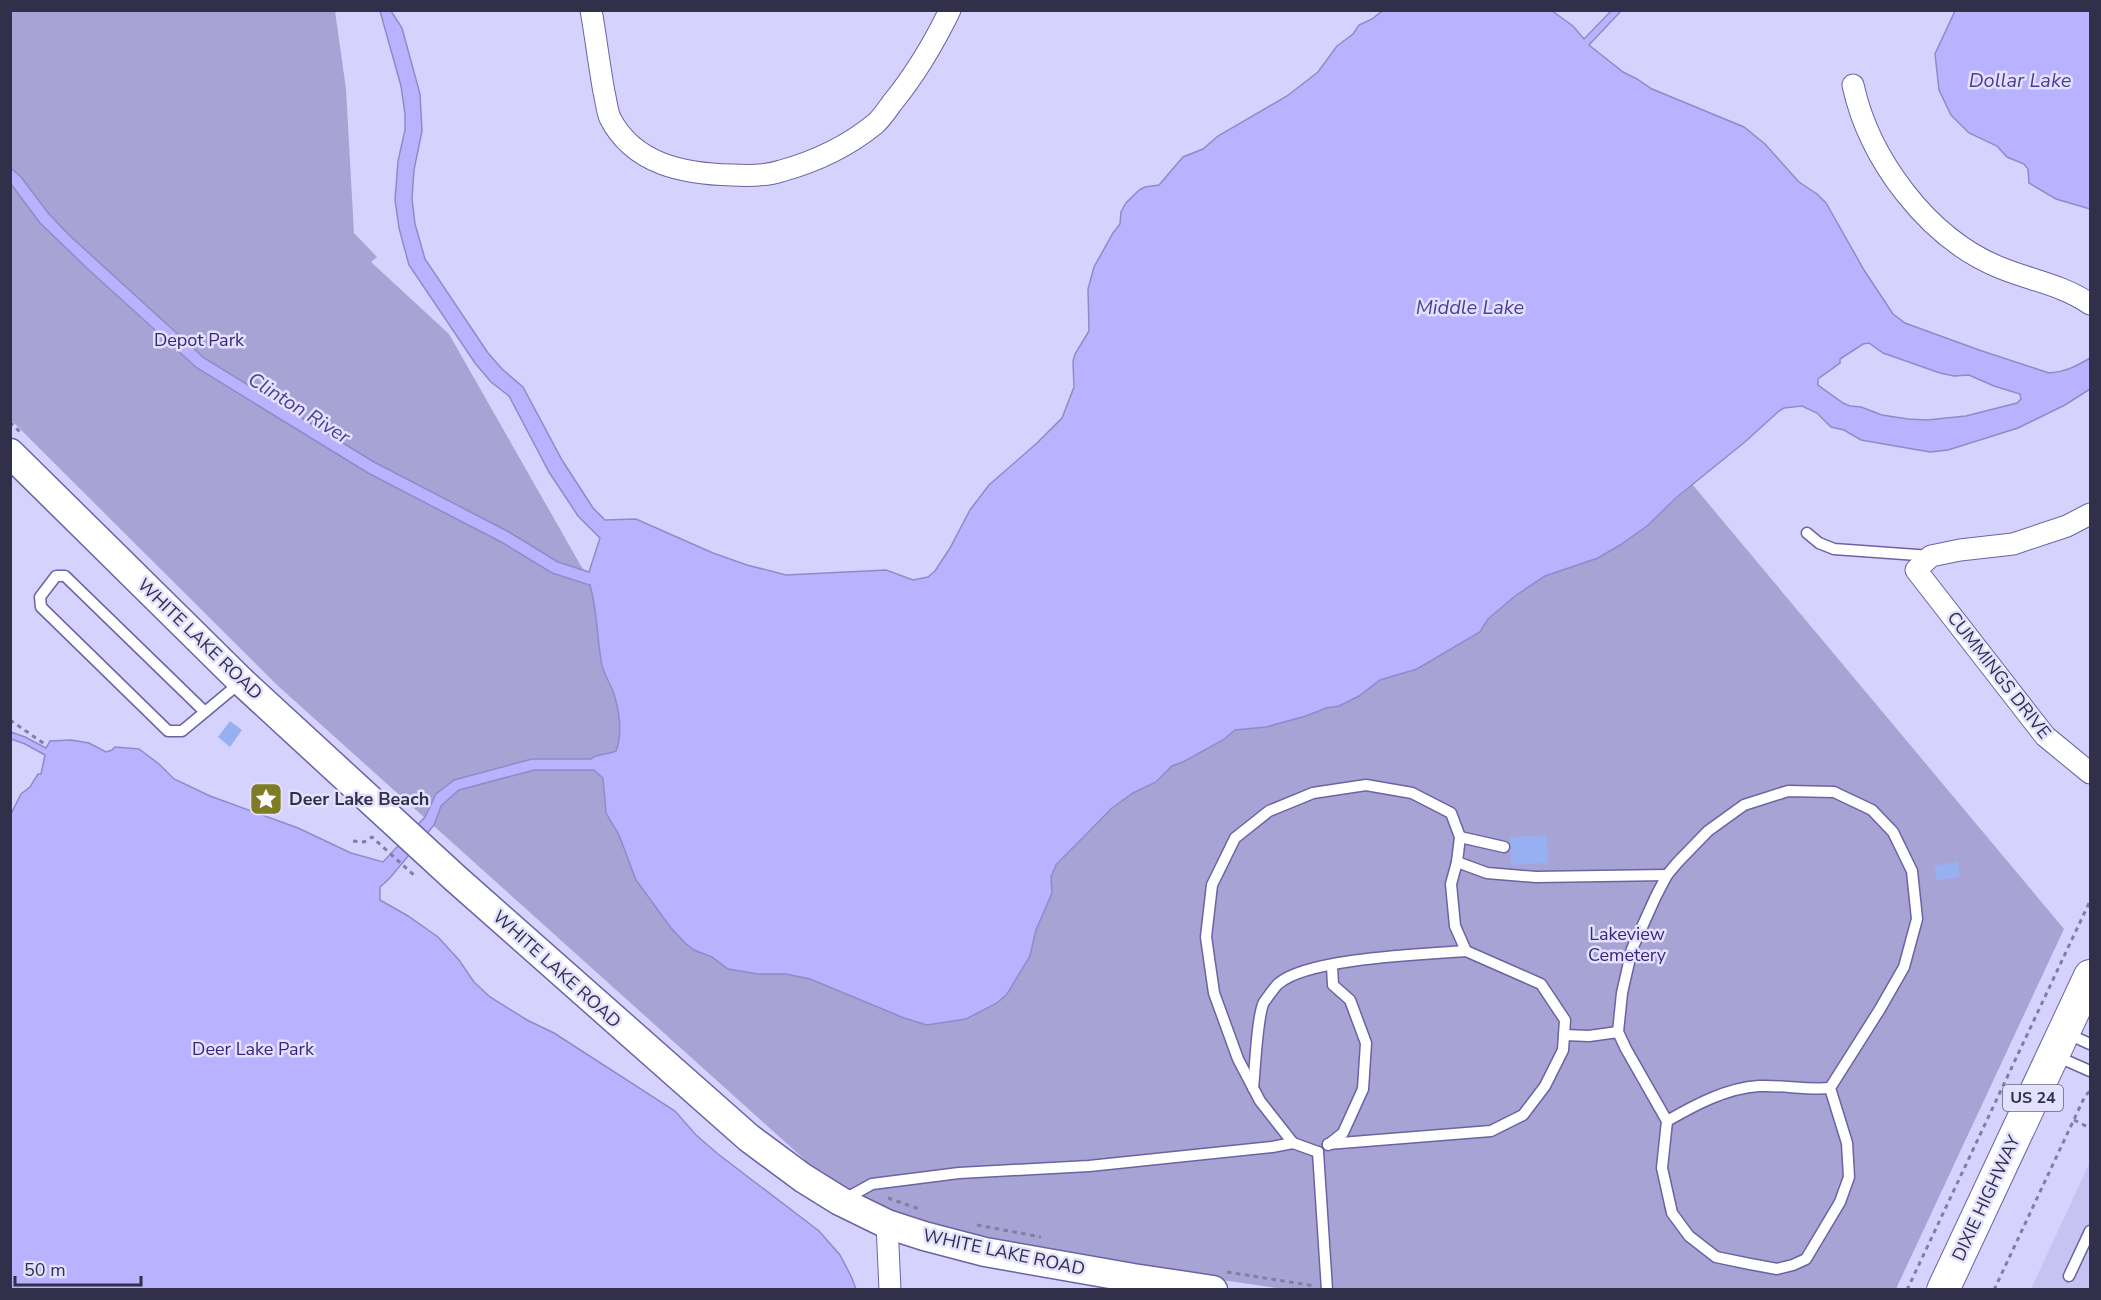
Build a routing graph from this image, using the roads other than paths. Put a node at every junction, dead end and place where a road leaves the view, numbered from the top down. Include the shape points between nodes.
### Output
1 (591, 10) edge
2 (950, 10) edge
3 (1853, 85) dead end
4 (2091, 303) edge
5 (10, 453) edge
6 (2091, 514) edge
7 (1807, 533) dead end
8 (1924, 563) junction
9 (241, 681) junction
10 (205, 712) junction
11 (2091, 773) edge
12 (1460, 837) junction
13 (1504, 847) dead end
14 (1457, 862) junction
15 (1667, 875) junction
16 (1466, 951) junction
17 (1332, 966) junction
18 (2091, 976) edge
19 (1618, 1032) junction
20 (1564, 1035) junction
21 (2069, 1043) edge
22 (2091, 1071) edge
23 (1830, 1088) junction
24 (1253, 1089) junction
25 (1667, 1121) junction
26 (1293, 1143) junction
27 (1328, 1144) junction
28 (1318, 1152) junction
29 (840, 1201) junction
30 (886, 1224) junction
31 (2091, 1231) edge
32 (2069, 1276) dead end
33 (1219, 1281) edge
34 (1327, 1288) edge
35 (890, 1290) edge
36 (1943, 1290) edge

1 - 2 street via 610,117 626,140 650,159 675,170 748,176 779,172 812,161 876,124 934,43
3 - 4 street via 1865,127 1878,152 1921,212 1951,241 2000,268
5 - 9 street, WHITE LAKE ROAD
6 - 8 street via 2013,544 1960,550
7 - 8 lane via 1833,549
8 - 11 street, CUMMINGS DRIVE via 2045,736
9 - 10 lane
9 - 29 street, WHITE LAKE ROAD via 414,841 748,1138
10 - 10 lane via 182,731 168,731 41,607 40,597 56,576 65,576
12 - 13 lane
12 - 14 lane
12 - 24 lane via 1450,813 1412,793 1366,785 1313,793 1269,811 1235,838 1212,885 1206,938 1214,993
14 - 15 lane via 1486,873 1536,877
14 - 16 lane via 1451,884 1455,926
15 - 19 lane via 1632,950
15 - 23 lane via 1708,831 1744,805 1788,790 1834,792 1872,810 1893,832 1912,871 1917,919 1904,967
16 - 17 lane
16 - 20 lane via 1540,984 1565,1020
17 - 24 lane via 1306,970 1279,983 1263,1004
17 - 27 lane via 1333,985 1350,1000 1366,1043 1363,1089 1343,1133
18 - 21 main road, DIXIE HIGHWAY / US 24
19 - 20 lane
19 - 25 lane
20 - 27 lane via 1563,1050 1545,1086 1523,1115 1491,1131
21 - 22 lane
21 - 36 main road, DIXIE HIGHWAY / US 24
23 - 25 lane via 1757,1086 1717,1095
23 - 25 lane via 1847,1143 1849,1177 1840,1202 1806,1258 1777,1269 1716,1257 1689,1236 1671,1214 1662,1168
24 - 26 lane
26 - 28 lane
26 - 29 lane via 1089,1166 959,1173 872,1184
27 - 28 lane
28 - 34 lane
29 - 30 street, WHITE LAKE ROAD
30 - 33 street, WHITE LAKE ROAD via 985,1252 1132,1278
30 - 35 street
31 - 32 lane

